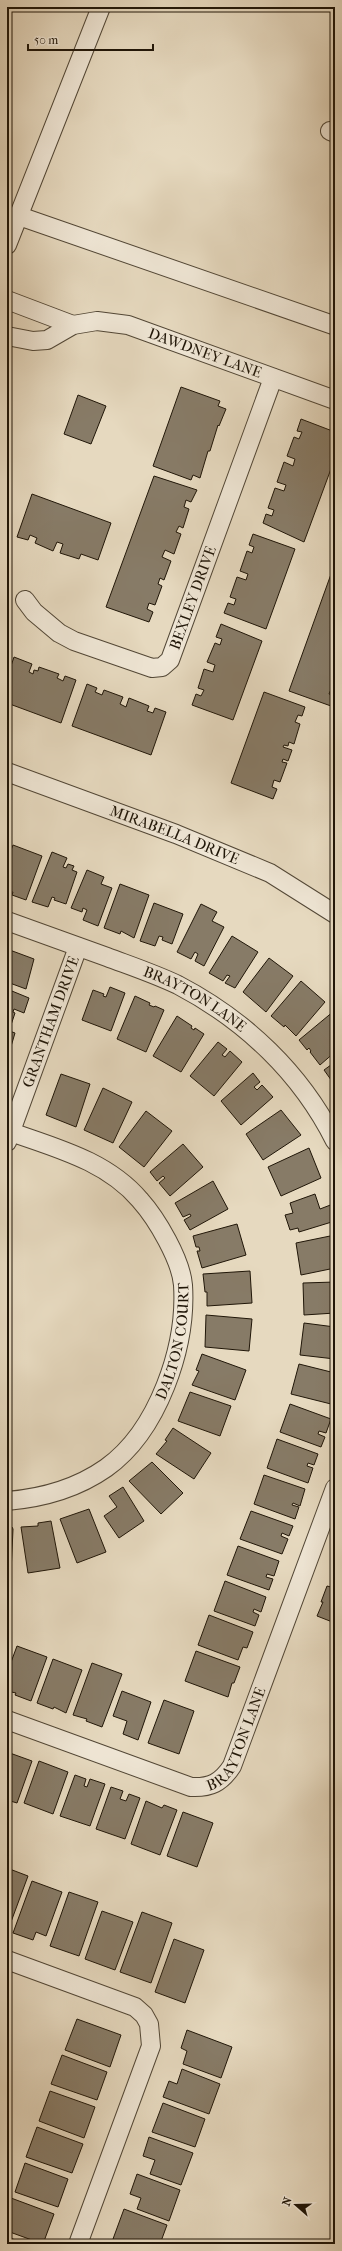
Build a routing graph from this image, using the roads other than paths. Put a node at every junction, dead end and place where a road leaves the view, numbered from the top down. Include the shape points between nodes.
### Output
1 (101, 7) edge
2 (19, 216) junction
3 (7, 245) edge
4 (7, 300) edge
5 (335, 324) edge
6 (73, 325) junction
7 (7, 336) edge
8 (273, 378) junction
9 (335, 400) edge
10 (25, 600) dead end
11 (7, 772) edge
12 (335, 914) edge
13 (7, 921) edge
14 (78, 947) junction
15 (9, 1137) edge
16 (335, 1141) edge
17 (335, 1488) edge
18 (7, 1501) edge
19 (7, 1720) edge
20 (7, 1960) edge
21 (78, 2244) edge

1 - 2 street
2 - 3 street
2 - 5 street
4 - 6 street
6 - 7 street, DAWDNEY LANE via 47,340 33,341
6 - 8 street, DAWDNEY LANE via 97,321 128,325
8 - 9 street, DAWDNEY LANE
8 - 10 street, BEXLEY DRIVE via 170,660 162,666 152,668 74,641 46,624
11 - 12 street, MIRABELLA DRIVE via 176,834 270,874
13 - 14 street, BRAYTON LANE
14 - 15 street, GRANTHAM DRIVE
14 - 16 street, BRAYTON LANE via 152,973 203,999 235,1021 275,1056 297,1081 313,1102
15 - 18 street, DALTON COURT via 68,1152 99,1166 123,1184 140,1200 159,1227 174,1255 183,1284 182,1320 175,1355 151,1417 132,1443 106,1468 80,1483 54,1494
17 - 19 street, BRAYTON LANE via 232,1766 226,1776 216,1784 205,1788 190,1786
20 - 21 street via 126,2003 144,2015 149,2024 151,2046

